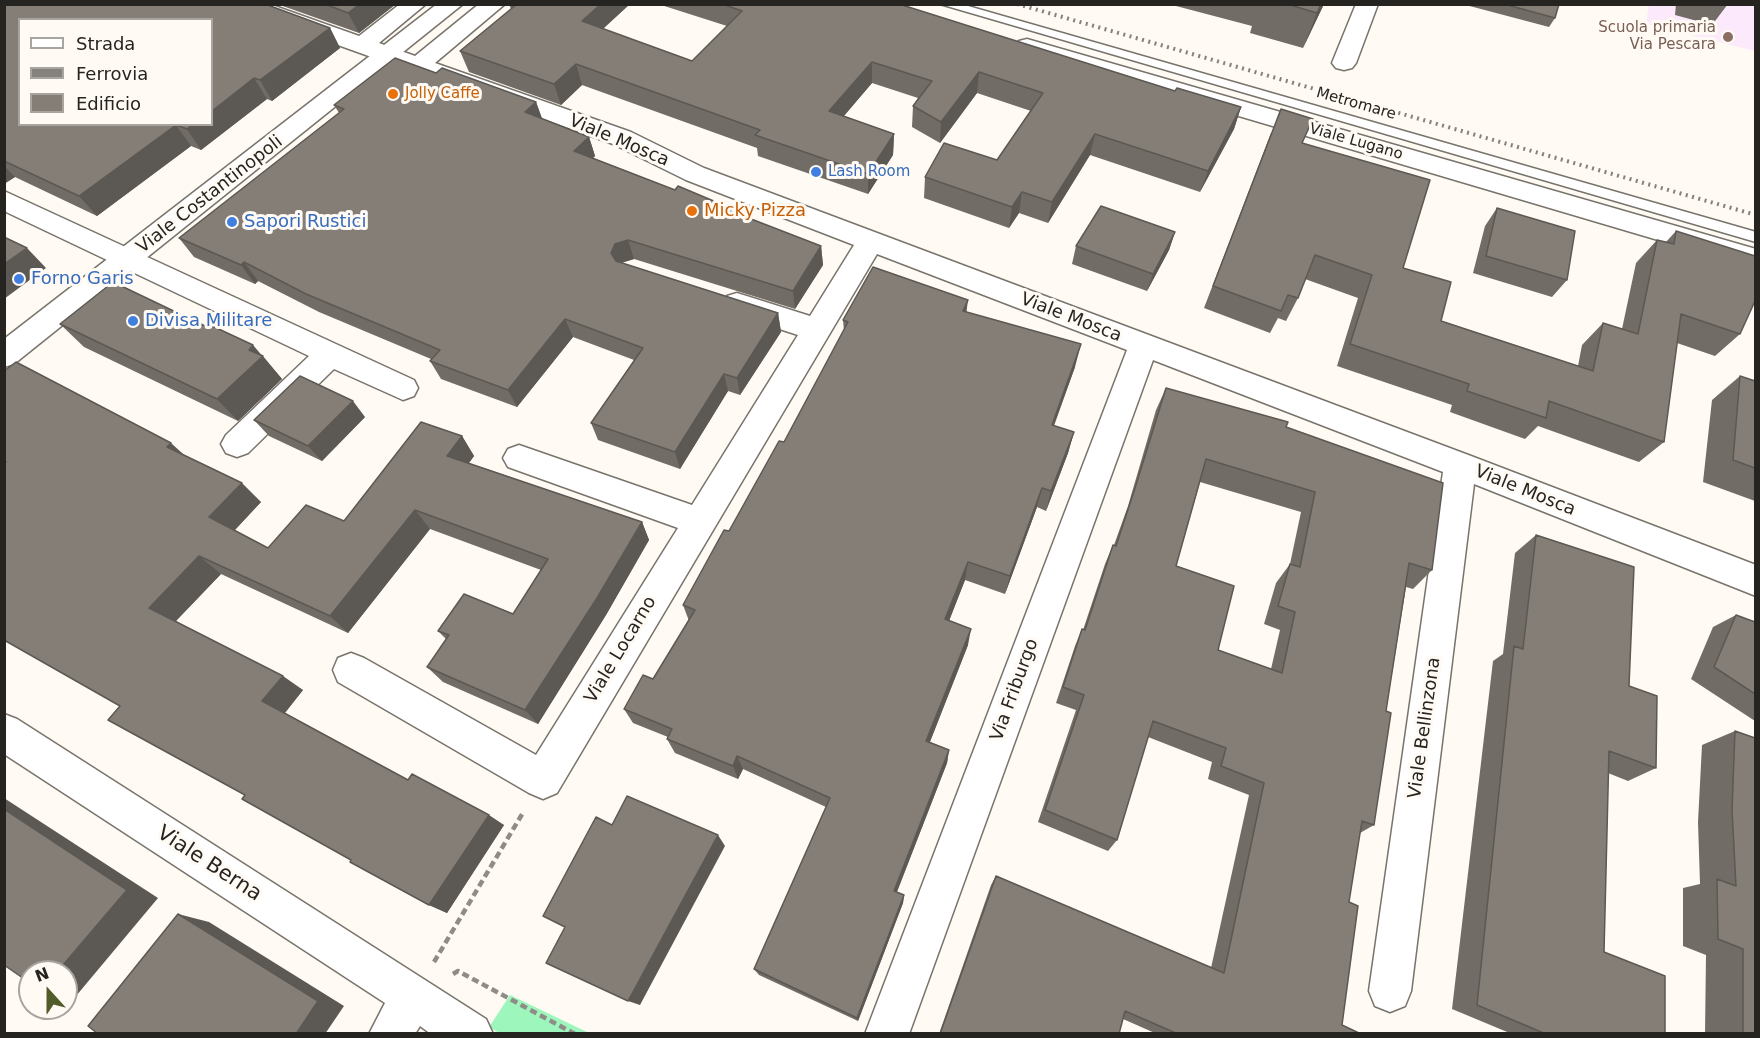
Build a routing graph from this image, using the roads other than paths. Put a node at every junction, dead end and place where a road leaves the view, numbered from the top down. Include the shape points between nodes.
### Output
1 (246, 4) edge
2 (415, 4) edge
3 (452, 4) edge
4 (494, 4) edge
5 (946, 4) edge
6 (1366, 4) edge
7 (921, 15) edge
8 (374, 50) junction
9 (1344, 63) dead end
10 (418, 65) junction
11 (4, 200) edge
12 (1755, 237) edge
13 (871, 240) junction
14 (130, 258) junction
15 (1755, 259) edge
16 (712, 297) edge
17 (815, 329) junction
18 (1143, 346) junction
19 (330, 354) junction
20 (4, 356) edge
21 (403, 388) dead end
22 (237, 444) dead end
23 (519, 458) dead end
24 (1460, 465) junction
25 (699, 521) junction
26 (1755, 581) edge
27 (351, 670) dead end
28 (4, 732) edge
29 (1390, 991) dead end
30 (413, 996) junction
31 (391, 1034) edge
32 (471, 1034) edge
33 (887, 1034) edge

1 - 8 street, Viale Mosca
2 - 8 street, Viale Costantinopoli
3 - 8 street
4 - 10 street
5 - 12 lane, Metromare
6 - 9 street
7 - 15 street, Viale Lugano
8 - 10 street, Viale Mosca
8 - 14 street, Viale Costantinopoli
10 - 13 street, Viale Mosca via 622,138 695,174
11 - 14 street
13 - 17 street, Viale Locarno
13 - 18 street, Viale Mosca
14 - 19 street
14 - 20 street, Viale Costantinopoli
16 - 17 street
17 - 25 street, Viale Locarno
18 - 24 street, Viale Mosca
18 - 33 street, Via Friburgo
19 - 21 street
19 - 22 street
23 - 25 street
24 - 26 street, Viale Mosca
24 - 29 street, Viale Bellinzona
25 - 27 street, Viale Locarno via 543,780
28 - 30 street, Viale Berna
30 - 31 street
30 - 32 street, Viale Berna

